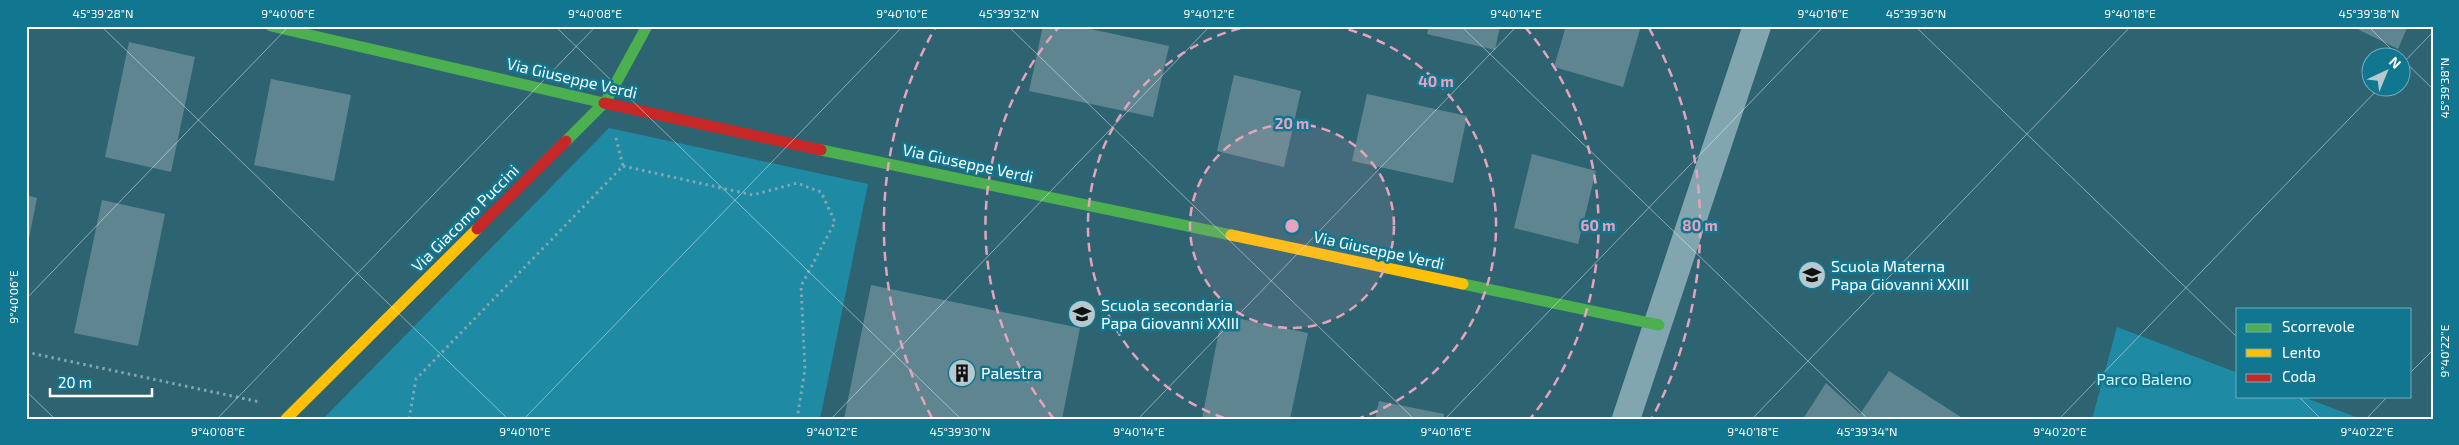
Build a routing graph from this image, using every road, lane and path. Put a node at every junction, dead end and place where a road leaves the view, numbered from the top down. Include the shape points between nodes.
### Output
1 (271, 26) edge
2 (647, 26) edge
3 (1758, 26) edge
4 (606, 101) junction
5 (623, 166) junction
6 (1659, 325) junction
7 (26, 352) edge
8 (295, 409) junction
9 (286, 419) edge
10 (409, 419) edge
11 (797, 419) edge
12 (1626, 419) edge

1 - 4 street, Via Giuseppe Verdi
2 - 4 street, Via Giacomo Puccini
3 - 6 street
4 - 5 path
4 - 6 street, Via Giuseppe Verdi via 661,116
4 - 8 street, Via Giacomo Puccini
5 - 10 path via 416,378
5 - 11 path via 753,195 796,183 821,192 835,222 801,286 805,369
6 - 12 street
7 - 8 path
8 - 9 street, Via Giacomo Puccini

